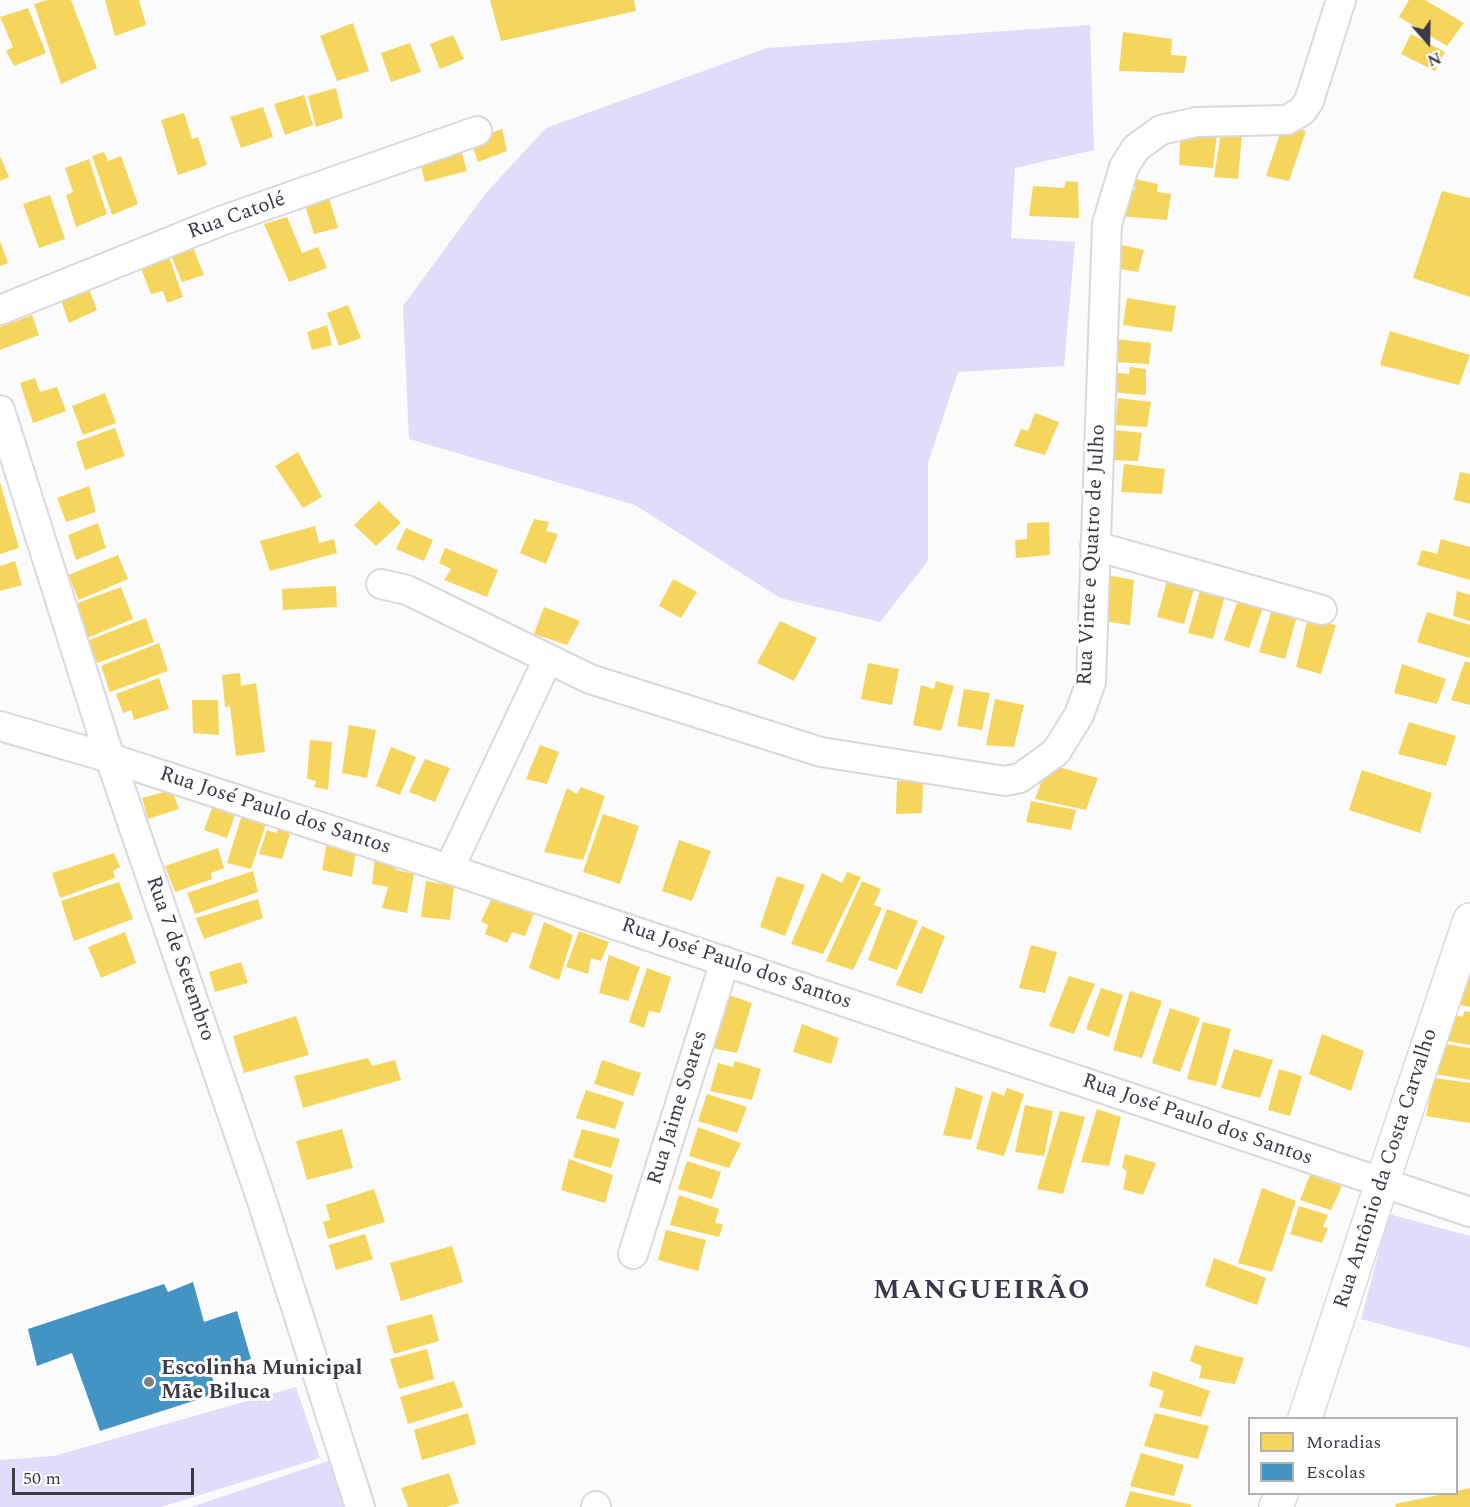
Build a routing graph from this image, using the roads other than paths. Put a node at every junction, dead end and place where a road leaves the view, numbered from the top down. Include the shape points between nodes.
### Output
1 (1341, 0) edge
2 (477, 131) dead end
3 (0, 310) edge
4 (0, 410) edge
5 (1095, 546) junction
6 (381, 584) dead end
7 (1322, 610) dead end
8 (549, 659) junction
9 (0, 726) edge
10 (110, 758) junction
11 (449, 869) junction
12 (1470, 920) edge
13 (725, 961) junction
14 (1382, 1183) junction
15 (1470, 1212) edge
16 (633, 1254) dead end
17 (1306, 1417) edge
18 (360, 1507) edge

1 - 5 street, Rua Vinte e Quatro de Julho via 1309,101 1302,111 1287,120 1196,122 1161,130 1136,148 1125,167 1107,224
2 - 3 street, Rua Catolé via 221,221
4 - 10 street, Rua 7 de Setembro
5 - 7 street
5 - 8 street, Rua Vinte e Quatro de Julho via 1091,681 1079,716 1056,752 1020,778 1005,781 821,752 590,679
6 - 8 street, Rua Vinte e Quatro de Julho via 407,590
8 - 11 street
9 - 10 street, Rua José Paulo dos Santos
10 - 11 street, Rua José Paulo dos Santos
10 - 18 street, Rua 7 de Setembro via 261,1198
11 - 13 street, Rua José Paulo dos Santos
12 - 14 street, Rua Antônio da Costa Carvalho
13 - 14 street, Rua José Paulo dos Santos
13 - 16 street, Rua Jaime Soares
14 - 15 street, Rua José Paulo dos Santos
14 - 17 street, Rua Antônio da Costa Carvalho

